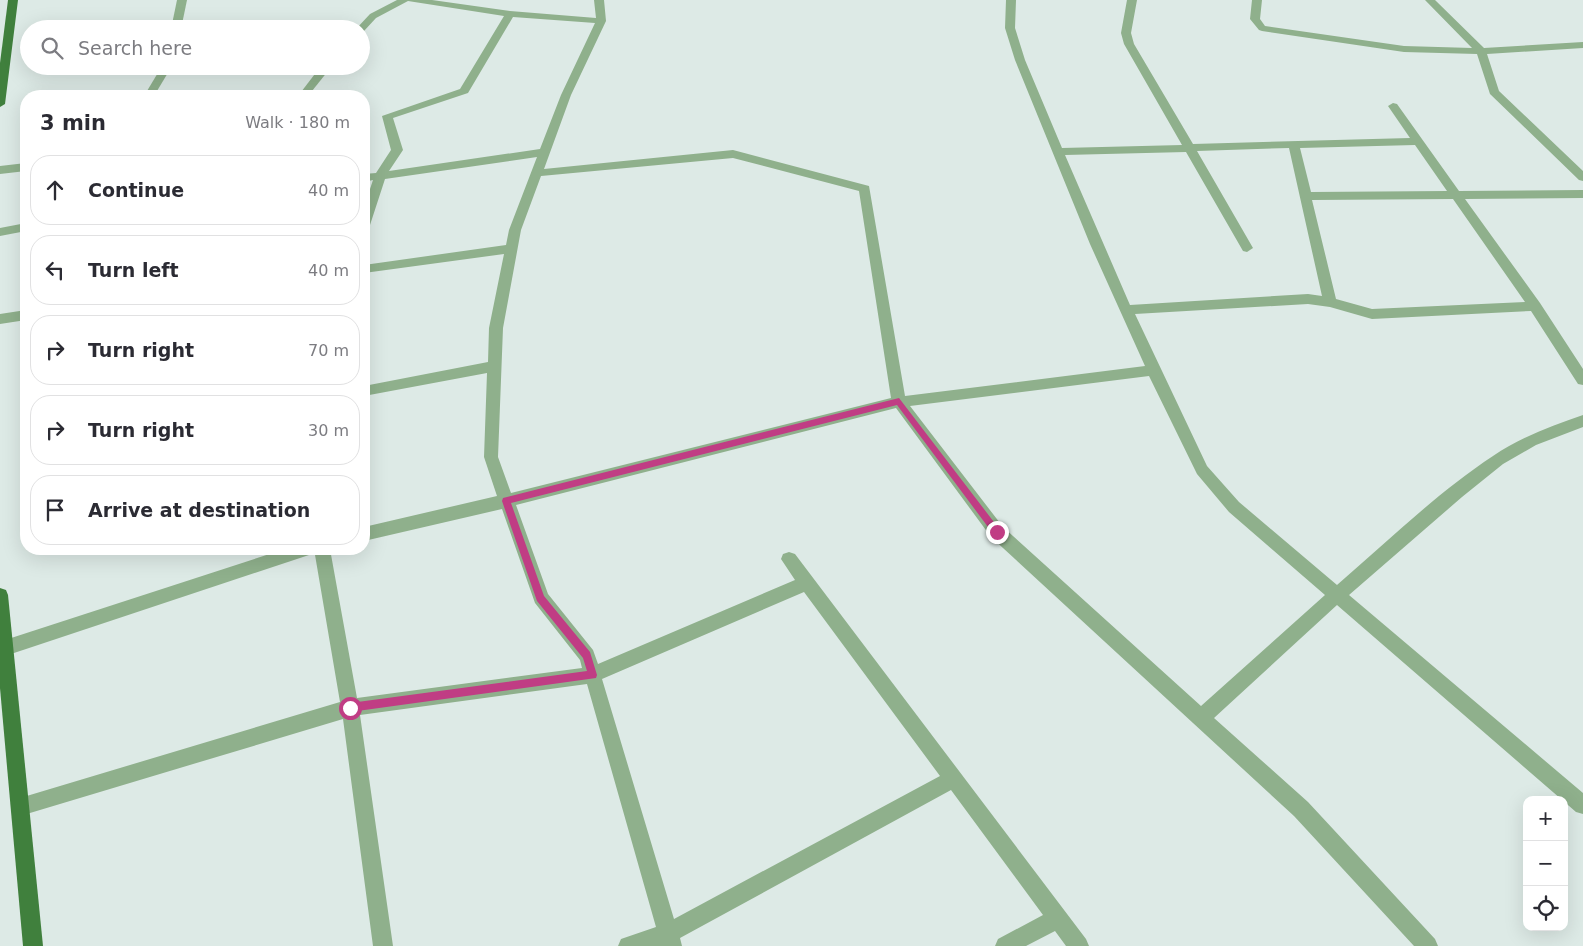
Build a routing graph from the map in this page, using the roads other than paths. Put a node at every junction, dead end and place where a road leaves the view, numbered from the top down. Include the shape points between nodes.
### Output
1 (13, 0) edge
2 (182, 0) edge
3 (404, 0) edge
4 (412, 0) edge
5 (600, 0) edge
6 (1011, 0) edge
7 (1132, 0) edge
8 (1257, 0) edge
9 (1430, 0) edge
10 (510, 14) junction
11 (178, 20) edge
12 (369, 20) edge
13 (601, 21) junction
14 (1583, 45) edge
15 (1481, 51) junction
16 (162, 75) edge
17 (320, 75) edge
18 (153, 90) edge
19 (307, 90) edge
20 (0, 104) edge
21 (1393, 106) dead end
22 (1419, 141) junction
23 (1294, 145) junction
24 (1189, 148) junction
25 (545, 152) junction
26 (1058, 152) junction
27 (20, 168) edge
28 (0, 170) edge
29 (536, 173) junction
30 (380, 176) junction
31 (1583, 176) edge
32 (370, 177) edge
33 (1456, 194) junction
34 (1583, 194) edge
35 (1306, 196) junction
36 (370, 206) edge
37 (20, 228) edge
38 (0, 232) edge
39 (1247, 248) dead end
40 (511, 249) junction
41 (370, 269) edge
42 (1330, 302) junction
43 (1535, 306) junction
44 (1127, 310) junction
45 (20, 316) edge
46 (0, 319) edge
47 (495, 366) junction
48 (1154, 370) junction
49 (1583, 380) edge
50 (370, 390) edge
51 (899, 402) junction
52 (1583, 421) edge
53 (506, 501) junction
54 (370, 533) edge
55 (288, 555) edge
56 (323, 555) edge
57 (789, 559) dead end
58 (806, 583) junction
59 (0, 595) edge
60 (1337, 595) junction
61 (5, 648) junction
62 (592, 675) junction
63 (350, 708) junction
64 (1201, 718) junction
65 (953, 779) junction
66 (1583, 804) edge
67 (20, 807) junction
68 (1058, 918) junction
69 (669, 940) edge
70 (33, 946) edge
71 (383, 946) edge
72 (628, 946) edge
73 (1005, 946) edge
74 (1079, 946) edge
75 (1428, 946) edge

1 - 20 main road
2 - 11 street
3 - 12 street
4 - 10 street
5 - 13 street
6 - 26 street via 1010,28
7 - 24 street via 1126,33 1129,44
8 - 15 street via 1257,24 1271,31 1360,44
9 - 15 street
10 - 13 street
10 - 30 street via 464,91 387,116 397,150
13 - 25 street via 566,94
14 - 15 street
15 - 31 street via 1494,92
16 - 18 street
17 - 19 street
21 - 22 street
22 - 23 street
22 - 33 street
23 - 24 street
23 - 35 street
24 - 26 street
24 - 39 street
25 - 29 street
25 - 30 street
26 - 44 street
27 - 28 street
29 - 40 street
29 - 51 street via 733,154 865,189
30 - 32 street
30 - 36 street
33 - 34 street
33 - 35 street
33 - 43 street
35 - 42 street
37 - 38 street
40 - 41 street
40 - 47 street via 496,328
42 - 43 street via 1372,314
42 - 44 street via 1308,299
43 - 49 street
44 - 48 street
45 - 46 street
47 - 50 street
47 - 53 street via 491,457
48 - 51 street
48 - 60 street via 1202,470 1234,507
51 - 53 street
51 - 64 street via 997,532
52 - 60 street via 1531,441 1498,460
53 - 54 street
53 - 62 street via 540,598 587,656
55 - 61 street
56 - 63 street
57 - 58 street
58 - 62 street
58 - 65 street
59 - 61 main road
60 - 64 street
60 - 66 street
61 - 67 main road
62 - 63 street
62 - 69 street
63 - 67 street
63 - 71 street
64 - 75 street via 1301,809
65 - 68 street
65 - 69 street
67 - 70 main road
68 - 73 street
68 - 74 street
69 - 72 street

